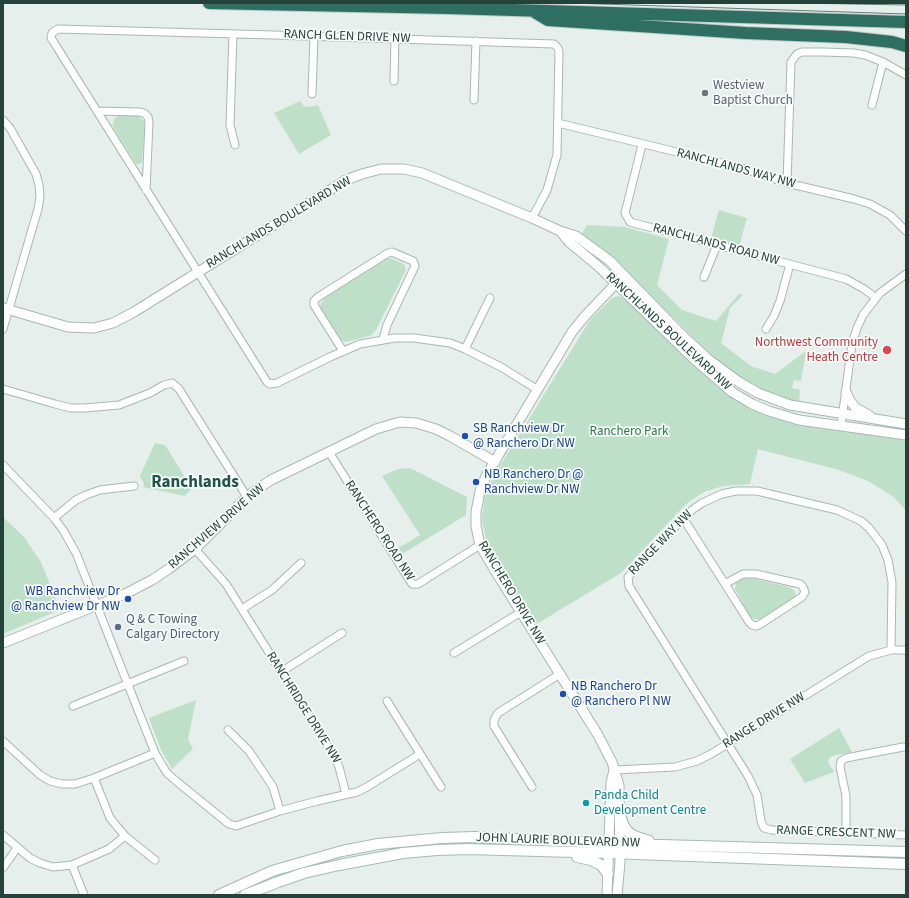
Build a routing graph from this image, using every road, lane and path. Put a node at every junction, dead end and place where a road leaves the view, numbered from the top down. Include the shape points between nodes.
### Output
1 (209, 3) edge
2 (532, 10) junction
3 (906, 22) edge
4 (233, 34) junction
5 (314, 36) junction
6 (395, 39) junction
7 (476, 41) junction
8 (906, 46) edge
9 (883, 62) junction
10 (906, 75) edge
11 (394, 81) dead end
12 (312, 94) dead end
13 (474, 100) dead end
14 (872, 105) dead end
15 (97, 111) junction
16 (3, 120) edge
17 (558, 124) junction
18 (235, 145) dead end
19 (642, 145) junction
20 (788, 183) junction
21 (146, 190) junction
22 (532, 218) junction
23 (560, 231) junction
24 (906, 231) edge
25 (717, 245) junction
26 (790, 264) junction
27 (198, 272) junction
28 (906, 274) edge
29 (624, 275) junction
30 (704, 277) dead end
31 (616, 284) junction
32 (490, 298) dead end
33 (876, 298) junction
34 (6, 309) edge
35 (3, 329) edge
36 (766, 329) dead end
37 (383, 339) junction
38 (465, 349) junction
39 (343, 351) junction
40 (3, 389) edge
41 (538, 390) junction
42 (846, 392) junction
43 (842, 414) junction
44 (877, 420) junction
45 (906, 424) edge
46 (841, 426) junction
47 (906, 435) edge
48 (329, 452) junction
49 (495, 462) junction
50 (3, 465) edge
51 (134, 486) dead end
52 (248, 497) junction
53 (54, 518) junction
54 (684, 518) junction
55 (480, 545) junction
56 (195, 548) junction
57 (301, 563) dead end
58 (725, 584) junction
59 (96, 605) junction
60 (242, 609) junction
61 (521, 612) junction
62 (342, 633) dead end
63 (3, 643) edge
64 (891, 650) junction
65 (906, 650) edge
66 (454, 653) dead end
67 (184, 661) dead end
68 (281, 672) junction
69 (560, 674) junction
70 (128, 684) junction
71 (387, 701) dead end
72 (73, 706) dead end
73 (228, 730) dead end
74 (4, 744) edge
75 (728, 744) junction
76 (903, 747) dead end
77 (155, 753) junction
78 (420, 754) junction
79 (614, 770) junction
80 (94, 778) junction
81 (441, 787) dead end
82 (532, 787) dead end
83 (346, 794) junction
84 (280, 811) junction
85 (620, 815) junction
86 (846, 833) junction
87 (3, 835) edge
88 (906, 835) edge
89 (125, 836) junction
90 (661, 845) junction
91 (17, 848) junction
92 (614, 848) junction
93 (906, 852) edge
94 (569, 853) junction
95 (156, 860) dead end
96 (906, 864) edge
97 (72, 865) junction
98 (3, 868) edge
99 (608, 874) junction
100 (84, 895) edge
101 (219, 895) edge
102 (245, 895) edge
103 (607, 895) edge
104 (617, 895) edge

1 - 2 highway
2 - 3 highway
2 - 8 highway via 548,20 846,37
4 - 5 street, RANCH GLEN DRIVE NW
4 - 15 street, RANCH GLEN DRIVE NW via 58,29 53,31 53,41
4 - 18 street via 230,125
5 - 6 street, RANCH GLEN DRIVE NW
5 - 12 street
6 - 7 street, RANCH GLEN DRIVE NW
6 - 11 street
7 - 13 street
7 - 17 street, RANCH GLEN DRIVE NW via 557,46 560,52
9 - 10 street
9 - 14 street
9 - 20 street via 854,53 797,54 791,62
15 - 21 street, RANCH GLEN DRIVE NW
15 - 21 street via 139,112 148,117
16 - 34 street via 36,174 40,191 38,209
17 - 19 street, RANCHLANDS WAY NW
17 - 22 street, RANCH GLEN DRIVE NW via 555,164 547,190
19 - 20 street, RANCHLANDS WAY NW via 742,168
19 - 25 street, RANCHLANDS ROAD NW via 625,213 627,220
20 - 24 street, RANCHLANDS WAY NW via 870,204 890,215
21 - 27 street, RANCH GLEN DRIVE NW
22 - 23 street, RANCHLANDS BOULEVARD NW
22 - 27 street, RANCHLANDS BOULEVARD NW via 422,173 404,169 381,169 362,174 332,188
23 - 29 street, RANCHLANDS BOULEVARD NW via 576,236 610,261
23 - 31 street, RANCHLANDS BOULEVARD NW
25 - 26 street, RANCHLANDS ROAD NW
25 - 30 street
26 - 33 street, RANCHLANDS ROAD NW via 846,279
26 - 36 street via 780,301
27 - 34 street, RANCHLANDS BOULEVARD NW via 123,319 98,327 68,327
27 - 39 street, RANCH GLEN DRIVE NW via 264,379 270,384
28 - 33 street
29 - 31 street, RANCHERO DRIVE NW
29 - 43 street, RANCHLANDS BOULEVARD NW via 698,349 739,382 758,394 790,406
31 - 41 street, RANCHERO DRIVE NW via 577,325
31 - 46 street, RANCHLANDS BOULEVARD NW via 732,392 769,411 799,420
32 - 38 street
33 - 42 street via 857,328 852,344
34 - 35 street
37 - 38 street via 424,339 450,343
37 - 39 street
37 - 39 street via 386,325 415,266 413,261 392,252 361,269 314,301
38 - 41 street
40 - 52 street via 71,408 85,408 119,405 150,393 164,384 172,383 179,389
41 - 49 street, RANCHERO DRIVE NW
42 - 43 street
42 - 44 street via 856,408
43 - 44 street, RANCHLANDS BOULEVARD NW
43 - 46 street
44 - 45 street, RANCHLANDS BOULEVARD NW
46 - 47 street, RANCHLANDS BOULEVARD NW
48 - 49 street, RANCHVIEW DRIVE NW via 376,429 410,422 436,429
48 - 52 street, RANCHVIEW DRIVE NW via 271,480
48 - 55 street, RANCHERO ROAD NW via 412,584 418,584
49 - 55 street, RANCHERO DRIVE NW via 486,476 478,499 476,526
50 - 53 street
51 - 53 street via 100,490 86,495
52 - 56 street, RANCHVIEW DRIVE NW
53 - 59 street via 76,553
54 - 58 street
54 - 64 street, RANGE WAY NW via 712,498 748,490 837,510 860,521 877,538 888,560 892,582
54 - 75 street, RANGE WAY NW via 630,574 628,582
55 - 61 street, RANCHERO DRIVE NW
56 - 59 street, RANCHVIEW DRIVE NW via 152,580
56 - 60 street, RANCHRIDGE DRIVE NW via 226,584
57 - 60 street via 272,590
58 - 58 street via 749,622 756,626 802,597 805,592 800,584 756,574 743,574
59 - 63 street, RANCHVIEW DRIVE NW
59 - 70 street
60 - 68 street, RANCHRIDGE DRIVE NW
61 - 66 street
61 - 69 street, RANCHERO DRIVE NW
62 - 68 street
64 - 65 street, RANGE DRIVE NW
64 - 75 street, RANGE DRIVE NW via 861,660
67 - 70 street
68 - 83 street, RANCHRIDGE DRIVE NW via 334,756
69 - 79 street, RANCHERO DRIVE NW via 598,735
69 - 82 street via 498,713 494,720 494,726
70 - 72 street
70 - 77 street
71 - 78 street
73 - 84 street via 250,751 273,787
74 - 80 street via 29,767 50,781 75,784
75 - 79 street, RANGE DRIVE NW via 684,765
75 - 86 street, RANGE CRESCENT NW via 753,785 764,828
76 - 86 street via 841,761 846,796
77 - 80 street
77 - 84 street via 167,773 230,824 236,826
78 - 81 street
78 - 83 street via 367,787
79 - 85 street, RANCHERO DRIVE NW via 619,785
79 - 92 street, RANCHERO DRIVE NW via 611,783
80 - 89 street via 110,818
83 - 84 street
85 - 90 main road via 630,834
85 - 92 street, RANCHERO DRIVE NW
86 - 88 street, RANGE CRESCENT NW
87 - 91 street
89 - 95 street
89 - 97 street via 109,849
90 - 92 main road, JOHN LAURIE BOULEVARD NW
90 - 93 main road, JOHN LAURIE BOULEVARD NW
91 - 97 street via 40,863 53,867
91 - 98 street
92 - 94 main road, JOHN LAURIE BOULEVARD NW
92 - 96 main road, JOHN LAURIE BOULEVARD NW
92 - 99 street
92 - 101 main road, JOHN LAURIE BOULEVARD NW via 476,837 378,844 285,867
92 - 104 street
94 - 99 main road via 601,865
94 - 102 main road, JOHN LAURIE BOULEVARD NW via 468,849 403,853 368,858 304,873
97 - 100 street
99 - 103 street

